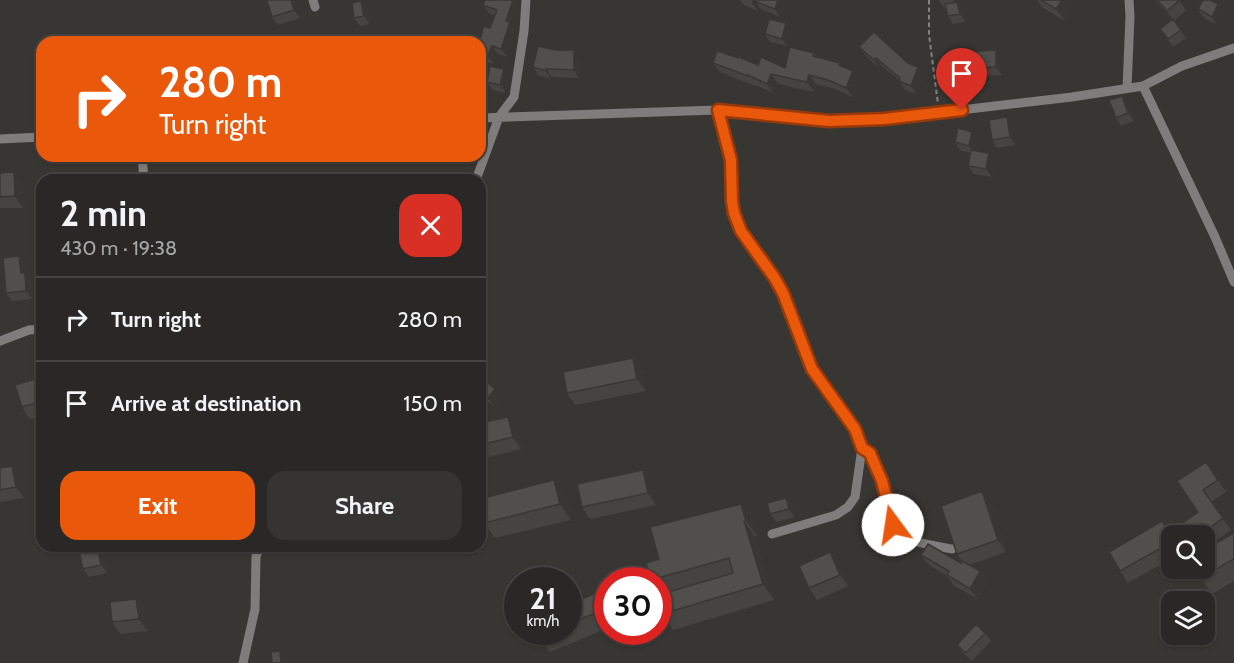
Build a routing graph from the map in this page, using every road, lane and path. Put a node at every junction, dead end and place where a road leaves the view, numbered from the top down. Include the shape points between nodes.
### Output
1 (526, 0) edge
2 (929, 0) edge
3 (1129, 0) edge
4 (1234, 48) edge
5 (1143, 86) junction
6 (1127, 88) junction
7 (718, 110) junction
8 (939, 113) junction
9 (499, 117) junction
10 (486, 118) edge
11 (36, 137) edge
12 (0, 139) edge
13 (486, 153) edge
14 (1234, 282) edge
15 (36, 329) edge
16 (0, 341) edge
17 (862, 448) junction
18 (772, 534) dead end
19 (952, 549) edge
20 (258, 552) edge
21 (243, 663) edge

1 - 9 street via 514,97
2 - 8 path via 929,35
3 - 6 street
4 - 5 street via 1182,66
5 - 6 street
5 - 14 street
6 - 8 street
7 - 8 street via 829,121
7 - 9 street
7 - 17 street via 731,160 734,213 741,231 783,293 812,369 855,429
9 - 10 street
9 - 13 street
11 - 12 street
15 - 16 street
17 - 18 street via 855,497 848,507 836,515
17 - 19 street via 870,453 876,466 897,534
20 - 21 street via 255,609

